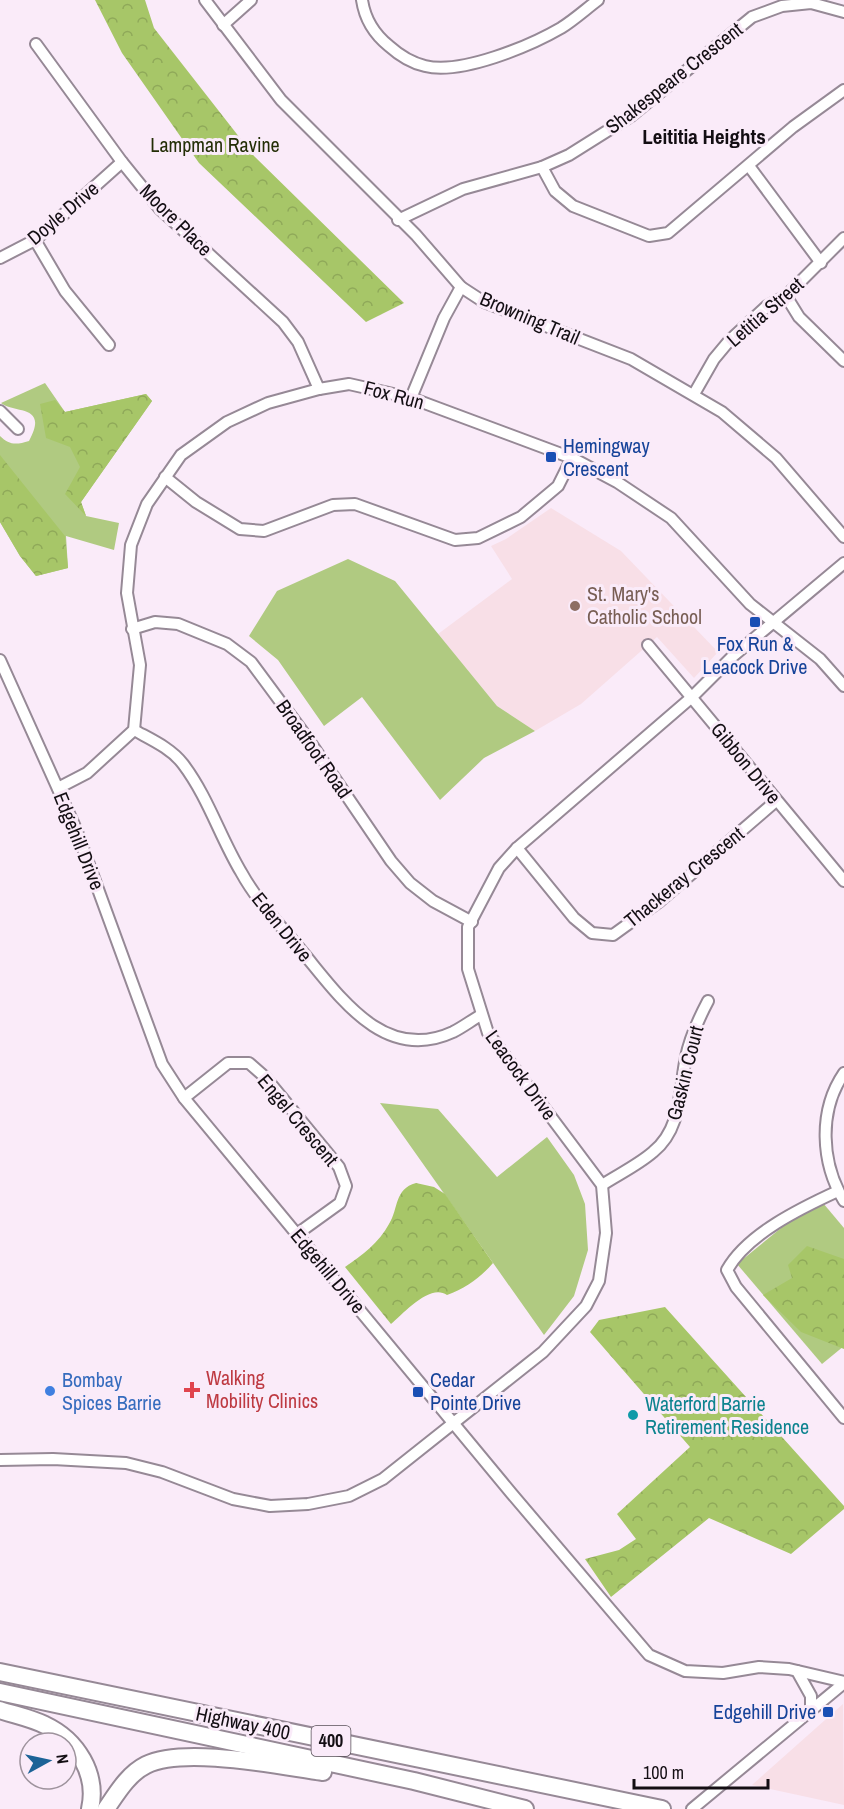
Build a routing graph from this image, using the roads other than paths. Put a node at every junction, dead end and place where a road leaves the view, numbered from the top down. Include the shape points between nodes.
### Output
1 (205, 0) edge
2 (251, 0) edge
3 (362, 0) edge
4 (598, 0) edge
5 (844, 12) edge
6 (223, 25) junction
7 (36, 44) dead end
8 (844, 90) edge
9 (122, 162) junction
10 (542, 166) junction
11 (749, 166) junction
12 (398, 220) junction
13 (844, 238) edge
14 (35, 240) junction
15 (0, 258) edge
16 (821, 263) junction
17 (462, 287) junction
18 (786, 296) junction
19 (109, 345) dead end
20 (844, 361) edge
21 (319, 389) junction
22 (694, 394) junction
23 (411, 398) junction
24 (0, 411) edge
25 (18, 429) dead end
26 (572, 458) junction
27 (165, 477) junction
28 (844, 537) edge
29 (844, 563) edge
30 (774, 623) junction
31 (132, 629) junction
32 (648, 645) dead end
33 (0, 660) edge
34 (844, 686) edge
35 (692, 697) junction
36 (134, 730) junction
37 (57, 788) junction
38 (776, 801) junction
39 (517, 848) junction
40 (844, 881) edge
41 (472, 921) junction
42 (708, 1001) dead end
43 (481, 1015) junction
44 (844, 1073) edge
45 (184, 1098) junction
46 (602, 1185) junction
47 (838, 1191) junction
48 (844, 1202) edge
49 (297, 1234) junction
50 (844, 1418) edge
51 (453, 1422) junction
52 (0, 1460) edge
53 (797, 1671) junction
54 (0, 1672) edge
55 (844, 1682) edge
56 (0, 1692) edge
57 (0, 1710) edge
58 (811, 1710) junction
59 (414, 1781) junction
60 (696, 1806) edge
61 (90, 1809) edge
62 (106, 1809) edge
63 (525, 1809) edge
64 (662, 1809) edge

1 - 6 street, Browning Trail
2 - 6 street
3 - 4 street via 376,36 399,55 426,66 454,67 508,52 562,28
5 - 10 street, Shakespeare Crescent via 812,3 782,6 752,17 631,116 569,155
6 - 12 street, Browning Trail via 281,100
7 - 9 street, Moore Place
8 - 11 street
9 - 14 street, Doyle Drive
9 - 21 street, Moore Place via 160,209 283,322 298,342
10 - 11 street via 555,191 573,206 648,236 668,233
10 - 12 street, Shakespeare Crescent via 463,189
11 - 16 street
12 - 17 street, Browning Trail
13 - 16 street, Letitia Street
14 - 15 street, Doyle Drive
14 - 19 street via 64,291
16 - 18 street, Letitia Street
17 - 22 street, Browning Trail via 484,302 632,360
17 - 23 street via 444,318
18 - 20 street via 799,317
18 - 22 street, Letitia Street via 767,306 729,341
21 - 23 street, Fox Run via 349,384
21 - 27 street, Fox Run via 268,404 227,422 181,455
22 - 28 street, Browning Trail via 722,412 776,458
23 - 26 street, Fox Run
24 - 25 street
26 - 27 street via 558,486 521,517 478,538 455,540 355,504 333,505 264,531 240,529
26 - 30 street, Fox Run via 672,518 750,604
27 - 31 street, Fox Run via 147,504 131,545 127,593
29 - 30 street, Leacock Drive
30 - 34 street, Fox Run via 820,659
30 - 35 street, Leacock Drive
31 - 36 street, Fox Run via 140,666
31 - 41 street, Broadfoot Road via 154,622 178,624 227,644 251,662 391,861 433,901
32 - 35 street, Gibbon Drive
33 - 37 street, Edgehill Drive
35 - 38 street, Gibbon Drive
35 - 39 street, Leacock Drive
36 - 37 street via 87,773
36 - 43 street, Eden Drive via 182,762 255,894 350,1010 374,1028 402,1038 430,1039 453,1032
37 - 45 street, Edgehill Drive via 76,829 162,1064
38 - 39 street, Thackeray Crescent via 660,901 613,935 592,933 574,918
38 - 40 street, Gibbon Drive
39 - 41 street, Leacock Drive via 499,868
41 - 43 street, Leacock Drive via 468,927 468,969
42 - 46 street, Gaskin Court via 693,1029 678,1112 670,1132 654,1152
43 - 46 street, Leacock Drive via 488,1033
44 - 47 street via 834,1087 826,1119 826,1150
45 - 49 street, Edgehill Drive
45 - 49 street, Engel Crescent via 228,1063 249,1063 265,1077 339,1167 346,1186 340,1203
46 - 51 street via 606,1233 599,1281 586,1306 543,1352
47 - 48 street
47 - 50 street via 796,1211 753,1241 736,1254 727,1270 736,1287
49 - 51 street, Edgehill Drive
51 - 52 street via 383,1479 349,1497 308,1504 270,1506 233,1499 126,1463
51 - 53 street, Edgehill Drive via 650,1655 685,1671 723,1673 759,1667
53 - 55 street, Edgehill Drive
53 - 58 street via 811,1696
54 - 64 highway, Highway 400 / 400
55 - 58 street
56 - 59 highway, Highway 400 / 400
57 - 61 highway via 46,1725 83,1757 92,1780
58 - 60 street
59 - 62 highway via 202,1757 168,1758 146,1765 130,1776
59 - 63 highway, Highway 400 / 400

